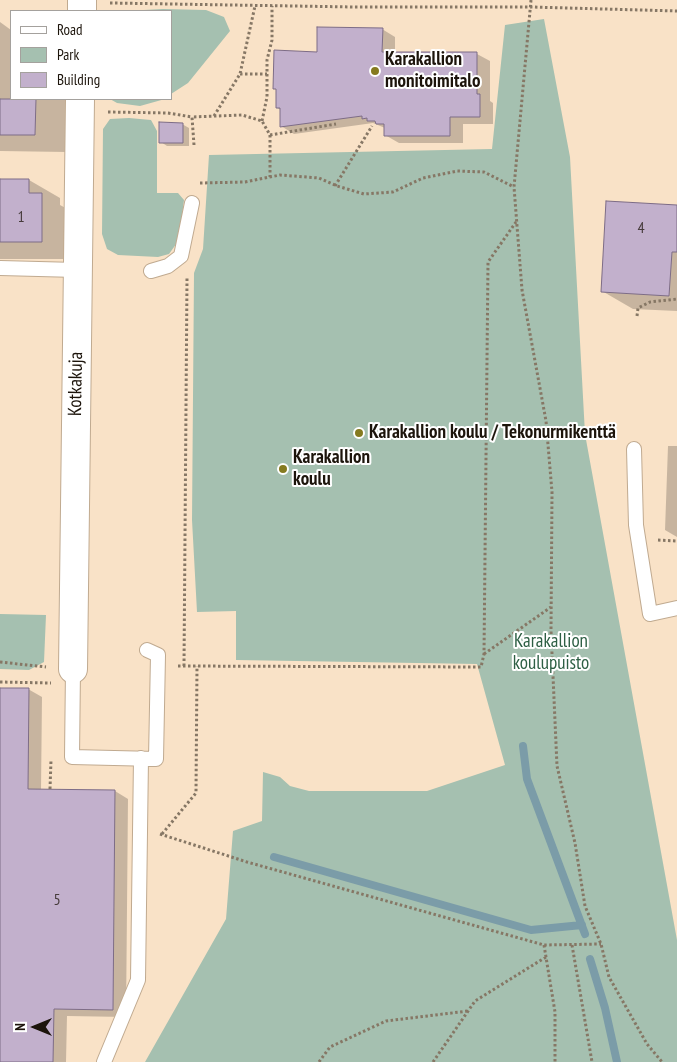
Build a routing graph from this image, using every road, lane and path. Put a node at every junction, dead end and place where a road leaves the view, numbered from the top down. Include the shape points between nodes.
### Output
1 (531, 0) edge
2 (82, 4) edge
3 (256, 6) junction
4 (272, 6) junction
5 (530, 7) junction
6 (677, 11) edge
7 (240, 74) junction
8 (267, 74) junction
9 (80, 100) edge
10 (106, 112) dead end
11 (214, 116) junction
12 (192, 117) junction
13 (262, 121) junction
14 (336, 124) dead end
15 (372, 126) dead end
16 (270, 135) junction
17 (194, 145) dead end
18 (270, 177) junction
19 (193, 183) dead end
20 (335, 186) junction
21 (514, 187) junction
22 (192, 203) dead end
23 (516, 222) junction
24 (0, 268) edge
25 (77, 270) junction
26 (151, 271) dead end
27 (188, 277) dead end
28 (677, 299) edge
29 (637, 316) dead end
30 (634, 449) dead end
31 (551, 606) junction
32 (677, 608) edge
33 (147, 650) dead end
34 (484, 654) junction
35 (0, 662) edge
36 (157, 666) junction
37 (184, 666) junction
38 (197, 666) junction
39 (62, 676) junction
40 (0, 682) edge
41 (141, 758) junction
42 (140, 827) junction
43 (162, 834) junction
44 (601, 944) junction
45 (544, 945) junction
46 (572, 945) junction
47 (546, 957) junction
48 (468, 1010) junction
49 (104, 1062) edge
50 (319, 1062) edge
51 (433, 1062) edge
52 (556, 1062) edge
53 (592, 1062) edge
54 (662, 1062) edge

1 - 5 path
2 - 3 path
3 - 4 path
3 - 7 path
4 - 5 path
4 - 8 path
5 - 6 path
5 - 21 path
7 - 8 path
7 - 11 path
8 - 13 path
9 - 25 street, Kotkakuja
10 - 12 path via 168,113
11 - 12 path
11 - 13 path via 242,115
12 - 17 path
13 - 16 path
14 - 16 path
15 - 20 path
16 - 18 path
18 - 19 path via 245,182
18 - 20 path via 319,178
20 - 21 path via 364,194 394,192 423,178 457,171 484,172
21 - 23 path
22 - 26 lane via 181,256 168,266
23 - 31 path via 522,290 546,421 552,492
23 - 34 path via 488,262
24 - 25 lane
25 - 39 street, Kotkakuja
27 - 37 path
28 - 29 path via 650,302 638,308
30 - 32 lane via 636,525 650,614
31 - 34 path
31 - 44 path via 557,766 585,906
33 - 36 lane via 158,655
34 - 38 path via 481,667
35 - 39 path
36 - 37 path
36 - 41 lane via 156,759
37 - 38 path
38 - 43 path via 196,793
39 - 40 path
39 - 41 lane via 72,757
41 - 42 lane
42 - 43 path
42 - 49 lane via 138,980
43 - 45 path via 246,862
44 - 46 path
44 - 54 path via 609,977 647,1044
45 - 46 path
45 - 47 path
46 - 53 path
47 - 48 path via 475,1001
47 - 52 path via 555,1012
48 - 50 path via 386,1020 330,1046
48 - 51 path

